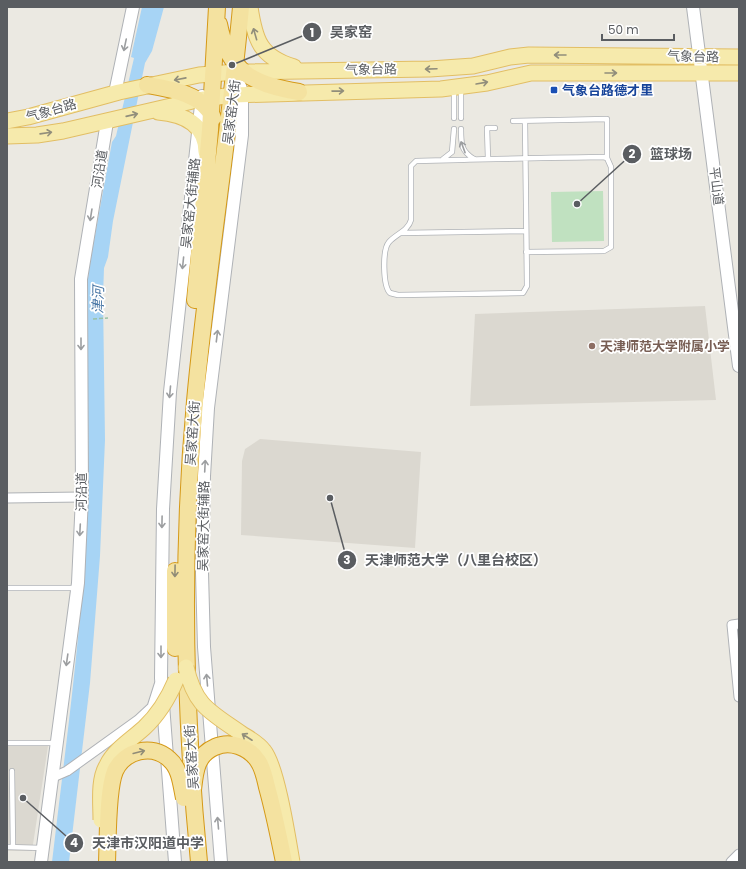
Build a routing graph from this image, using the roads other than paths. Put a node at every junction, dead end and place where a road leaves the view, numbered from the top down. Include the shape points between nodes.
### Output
1 (133, 7) edge
2 (241, 7) edge
3 (250, 7) edge
4 (693, 7) edge
5 (217, 9) edge
6 (699, 56) junction
7 (739, 57) edge
8 (238, 69) junction
9 (307, 70) junction
10 (701, 73) junction
11 (739, 73) edge
12 (213, 74) junction
13 (263, 83) junction
14 (147, 85) junction
15 (457, 88) junction
16 (117, 92) junction
17 (299, 92) junction
18 (235, 98) junction
19 (204, 102) junction
20 (150, 111) junction
21 (454, 118) dead end
22 (461, 118) dead end
23 (111, 120) junction
24 (7, 121) edge
25 (513, 121) dead end
26 (525, 121) junction
27 (198, 128) junction
28 (217, 128) junction
29 (495, 128) dead end
30 (454, 130) dead end
31 (461, 130) dead end
32 (7, 136) edge
33 (525, 158) junction
34 (607, 158) junction
35 (474, 159) junction
36 (488, 159) junction
37 (443, 160) junction
38 (206, 164) junction
39 (215, 223) junction
40 (526, 231) junction
41 (401, 233) junction
42 (526, 252) junction
43 (201, 295) junction
44 (739, 366) edge
45 (7, 498) edge
46 (82, 498) junction
47 (7, 588) edge
48 (77, 588) junction
49 (739, 624) edge
50 (174, 675) junction
51 (739, 697) edge
52 (7, 743) edge
53 (56, 743) junction
54 (12, 771) dead end
55 (51, 778) junction
56 (188, 794) junction
57 (7, 847) edge
58 (13, 847) junction
59 (43, 848) junction
60 (739, 854) edge
61 (41, 862) edge
62 (99, 862) edge
63 (107, 862) edge
64 (175, 862) edge
65 (188, 862) edge
66 (198, 862) edge
67 (221, 862) edge
68 (284, 862) edge
69 (292, 862) edge
70 (731, 862) edge

1 -> 16 street
2 - 8 highway, 吴家窑大街
9 -> 3 main road via 277,61 263,50 255,34
4 - 6 street, 平山道
5 - 8 highway via 222,36
5 - 12 highway, 吴家窑大街
6 - 7 main road, 气象台路
6 -> 9 main road, 气象台路 via 529,55 457,67
6 - 10 street, 平山道
8 - 9 main road, 气象台路
8 - 12 main road, 气象台路
8 - 13 highway
8 - 18 highway, 吴家窑大街
9 - 13 main road
10 - 11 main road, 气象台路
15 -> 10 main road, 气象台路 via 531,73
10 - 44 street, 平山道
12 -> 14 main road, 气象台路
12 - 19 highway, 吴家窑大街
13 - 17 highway
13 - 18 main road
14 - 16 main road, 气象台路
14 - 19 highway via 171,90
17 -> 15 main road, 气象台路
15 - 21 lane
15 - 22 lane
16 - 24 main road, 气象台路
17 - 18 main road, 气象台路
18 - 19 main road, 气象台路
18 - 28 main road
18 - 39 highway, 吴家窑大街
67 -> 18 street, 吴家窑大街辅路 via 204,647 202,573 208,408 242,135
19 - 20 main road, 气象台路
19 - 27 street, 吴家窑大街辅路
19 - 28 highway
19 - 38 highway, 吴家窑大街
23 -> 20 main road, 气象台路
20 - 27 main road via 180,116
32 -> 23 main road, 气象台路 via 56,132
23 -> 46 street, 河沿道 via 81,279
25 - 26 lane
26 - 33 lane
26 - 34 lane via 607,119
27 - 38 main road via 205,138
27 -> 50 street, 吴家窑大街辅路 via 167,430 162,554
28 - 38 main road via 210,144
28 - 39 highway via 213,189
29 - 36 lane via 487,128
30 - 37 lane via 452,152
35 -> 31 lane via 463,150
33 - 34 lane
33 - 36 lane
33 - 40 lane
34 - 42 lane via 611,167 611,247 604,251
35 - 36 lane
35 - 37 lane
37 - 41 lane via 416,161 412,166 411,220 410,226
38 - 43 highway, 吴家窑大街
39 - 43 highway, 吴家窑大街
40 - 41 lane
40 - 42 lane
41 - 42 lane via 388,243 385,249 385,284 390,294 520,294 527,286
43 - 50 highway, 吴家窑大街 via 178,478
45 - 46 street
46 -> 48 street, 河沿道
47 - 48 lane
48 -> 53 street, 河沿道
49 - 51 street via 732,625
50 - 55 street via 152,707 138,720 84,760
50 - 56 highway, 吴家窑大街, bridge
50 - 62 main road, bridge via 166,704 120,748 107,764 102,776
50 - 64 street, 吴家窑大街辅路
69 -> 50 main road, bridge via 267,756 257,743 201,704 192,690
52 - 53 lane
53 - 55 street, 河沿道
54 - 58 lane
55 - 59 street, 河沿道
63 -> 56 highway, bridge via 112,781 124,759 144,750 154,751 169,759
56 - 65 highway, 吴家窑大街
56 - 66 highway, 吴家窑大街
56 - 68 highway, bridge via 197,766 206,752 229,744 238,745 253,754 262,769
57 - 58 lane
58 - 59 lane
59 - 61 street, 河沿道
60 - 70 street

